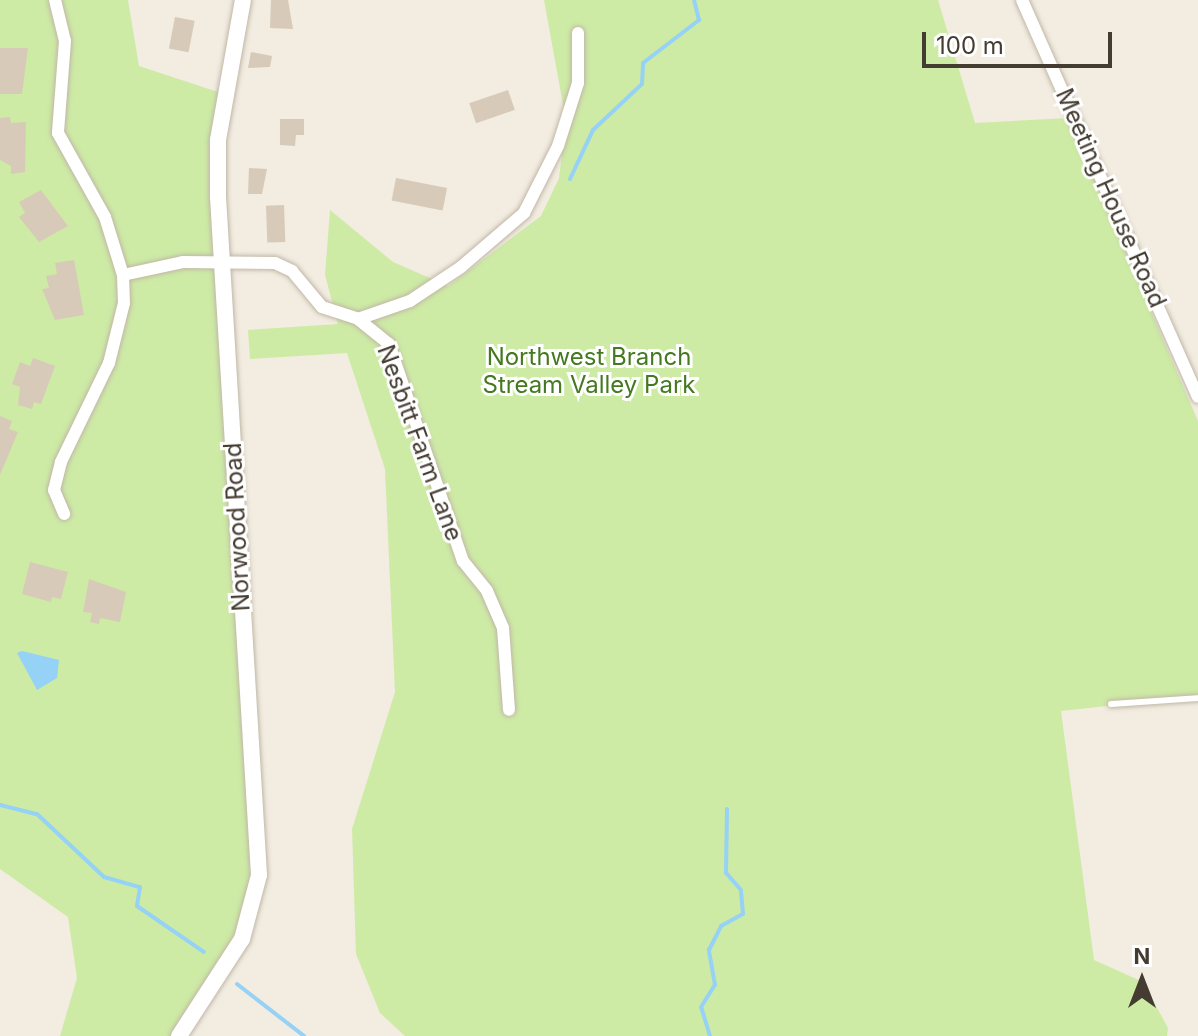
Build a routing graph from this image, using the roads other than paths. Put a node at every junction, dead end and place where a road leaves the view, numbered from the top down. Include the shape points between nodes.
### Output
1 (55, 0) edge
2 (243, 0) edge
3 (1022, 0) edge
4 (578, 33) dead end
5 (221, 261) junction
6 (123, 275) junction
7 (358, 319) junction
8 (1198, 397) edge
9 (64, 514) dead end
10 (1198, 698) edge
11 (1111, 704) dead end
12 (509, 710) dead end
13 (179, 1036) edge

1 - 6 street via 65,41 58,133 105,217
2 - 5 street, Norwood Road via 218,140
3 - 8 street, Meeting House Road
4 - 7 street, Nesbitt Farm Lane via 575,94 558,146 524,213 461,267 396,310
5 - 6 street, Nesbitt Farm Lane via 183,262
5 - 7 street, Nesbitt Farm Lane via 284,267 322,307
5 - 13 street, Norwood Road via 259,875 242,939
6 - 9 street via 121,323 109,363 61,462 54,490
7 - 12 street, Nesbitt Farm Lane via 389,344 463,561 496,609 509,670
10 - 11 lane

